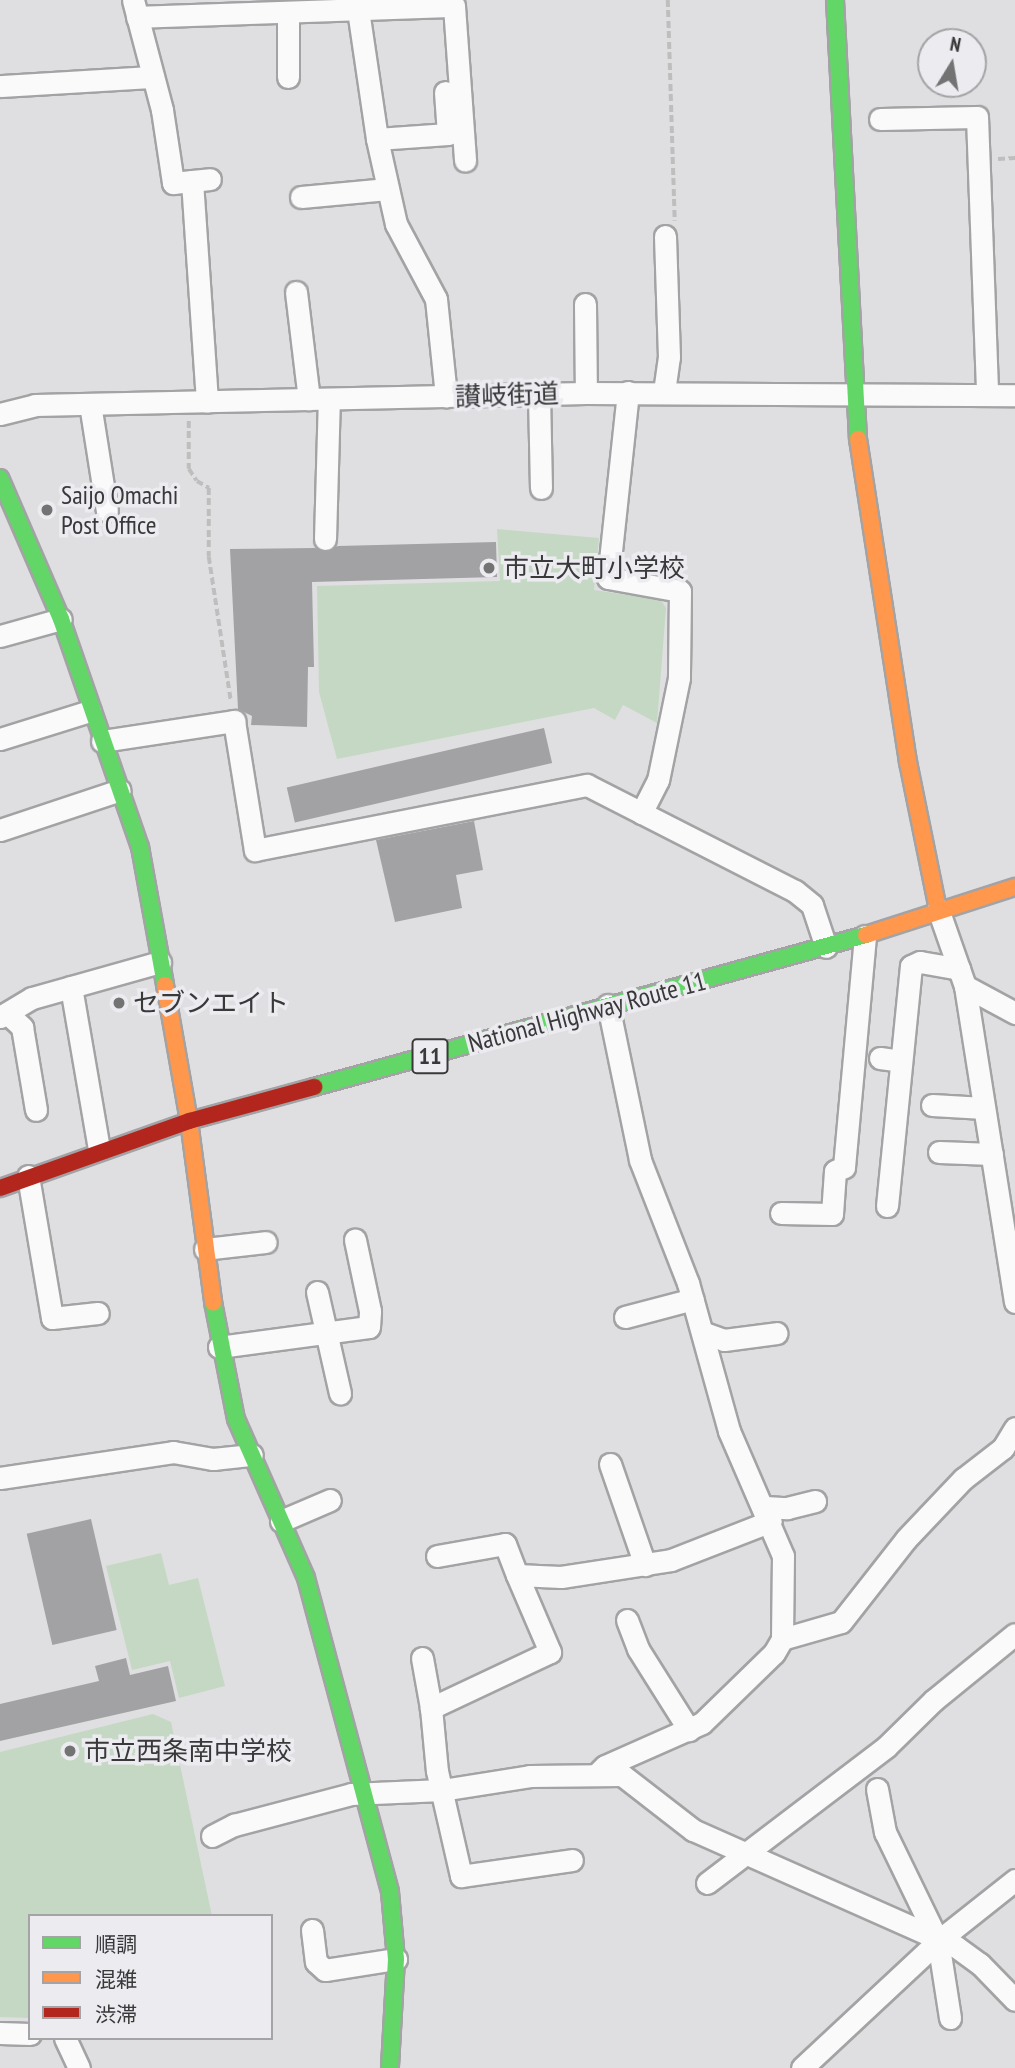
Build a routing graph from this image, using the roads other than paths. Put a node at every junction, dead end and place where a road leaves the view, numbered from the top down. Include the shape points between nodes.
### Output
1 (835, 0) edge
2 (435, 4) edge
3 (316, 6) edge
4 (135, 9) edge
5 (358, 10) junction
6 (288, 13) junction
7 (153, 77) junction
8 (288, 77) dead end
9 (0, 86) edge
10 (880, 119) dead end
11 (377, 139) junction
12 (465, 161) dead end
13 (388, 189) junction
14 (301, 197) dead end
15 (670, 230) road end
16 (296, 292) dead end
17 (585, 304) dead end
18 (628, 392) junction
19 (664, 392) junction
20 (586, 393) junction
21 (539, 394) junction
22 (855, 394) junction
23 (987, 396) junction
24 (1015, 396) edge
25 (446, 397) junction
26 (319, 399) junction
27 (198, 401) junction
28 (90, 404) junction
29 (0, 414) edge
30 (0, 478) edge
31 (541, 488) dead end
32 (107, 511) dead end
33 (325, 539) dead end
34 (61, 619) junction
35 (0, 636) edge
36 (90, 711) junction
37 (0, 738) edge
38 (102, 741) junction
39 (120, 790) junction
40 (641, 813) junction
41 (0, 830) edge
42 (1015, 887) edge
43 (938, 909) junction
44 (865, 936) junction
45 (826, 947) junction
46 (160, 962) junction
47 (962, 978) junction
48 (71, 987) junction
49 (608, 1005) junction
50 (1015, 1013) edge
51 (3, 1015) edge
52 (880, 1058) dead end
53 (901, 1061) junction
54 (932, 1105) dead end
55 (984, 1108) junction
56 (36, 1110) dead end
57 (189, 1121) junction
58 (99, 1149) junction
59 (939, 1152) dead end
60 (1000, 1164) edge
61 (28, 1176) junction
62 (0, 1188) edge
63 (887, 1206) dead end
64 (781, 1213) dead end
65 (355, 1240) dead end
66 (266, 1242) dead end
67 (205, 1249) junction
68 (317, 1292) dead end
69 (693, 1298) junction
70 (1015, 1302) edge
71 (98, 1313) dead end
72 (625, 1317) dead end
73 (702, 1332) junction
74 (326, 1333) junction
75 (776, 1333) dead end
76 (219, 1347) junction
77 (340, 1393) dead end
78 (1015, 1428) edge
79 (252, 1455) junction
80 (610, 1464) dead end
81 (0, 1478) edge
82 (330, 1500) dead end
83 (815, 1501) dead end
84 (768, 1514) junction
85 (281, 1521) junction
86 (437, 1556) dead end
87 (645, 1565) junction
88 (517, 1574) junction
89 (627, 1620) dead end
90 (1015, 1634) edge
91 (782, 1639) junction
92 (422, 1658) dead end
93 (431, 1707) junction
94 (689, 1730) junction
95 (597, 1774) junction
96 (877, 1789) dead end
97 (442, 1790) junction
98 (366, 1792) junction
99 (212, 1836) dead end
100 (746, 1854) junction
101 (572, 1860) dead end
102 (1015, 1880) edge
103 (708, 1884) dead end
104 (312, 1930) dead end
105 (938, 1941) junction
106 (396, 1959) junction
107 (1015, 2000) edge
108 (950, 2018) dead end
109 (0, 2033) edge
110 (28, 2034) edge
111 (66, 2040) edge
112 (79, 2068) edge
113 (390, 2068) edge
114 (802, 2068) edge

1 - 22 main road
2 - 5 street
2 - 11 street via 442,30 448,134
2 - 12 street via 454,6
3 - 5 street
3 - 6 street
4 - 6 street
4 - 7 street
5 - 11 street
6 - 8 street
7 - 9 street
7 - 27 street via 173,183 201,180
10 - 23 street via 977,117
11 - 13 street
13 - 14 street
13 - 25 street via 396,224 436,299
15 - 19 street via 669,357
16 - 26 street
17 - 20 street
18 - 19 street, 讃岐街道
18 - 20 street, 讃岐街道
18 - 40 street via 608,578 680,591 679,678 658,780
19 - 22 street, 讃岐街道
20 - 21 street, 讃岐街道
21 - 25 street, 讃岐街道
21 - 31 street
22 - 23 street, 讃岐街道
22 - 43 main road via 873,550
23 - 24 street, 讃岐街道
25 - 26 street, 讃岐街道
26 - 27 street, 讃岐街道
26 - 33 street
27 - 28 street, 讃岐街道
28 - 29 street, 讃岐街道 via 35,405
28 - 32 street
30 - 34 main road
34 - 35 street
34 - 36 main road
36 - 37 street
36 - 38 main road
38 - 39 main road
38 - 40 street via 234,721 255,850 587,785
39 - 41 street
39 - 46 main road via 140,847
40 - 45 street via 796,891 812,905
42 - 43 main road, National Highway Route 11 / 11
43 - 44 main road, National Highway Route 11 / 11
43 - 47 street
44 - 45 main road, National Highway Route 11 / 11
44 - 64 street via 844,1167 835,1171 832,1214
45 - 49 main road, National Highway Route 11 / 11
46 - 48 street
46 - 57 main road
47 - 50 street
47 - 53 street via 920,962 911,966
47 - 55 street
48 - 51 street via 32,998
48 - 58 street
49 - 57 main road, National Highway Route 11 / 11
49 - 69 street via 640,1160
51 - 56 street via 22,1027
52 - 53 street
53 - 63 street via 882,1152
54 - 55 street
55 - 60 street
57 - 58 main road, National Highway Route 11 / 11
57 - 67 main road
58 - 61 main road, National Highway Route 11 / 11
59 - 60 street
60 - 70 street
61 - 62 main road, National Highway Route 11 / 11
61 - 71 street via 52,1318
65 - 74 street via 370,1311 369,1327
66 - 67 street
67 - 76 main road
68 - 74 street
69 - 72 street
69 - 73 street
73 - 75 street via 724,1340
73 - 84 street via 729,1431
74 - 76 street
74 - 77 street
76 - 79 main road via 236,1419
78 - 91 street via 1003,1448 963,1479 906,1539 841,1622
79 - 81 street via 212,1459 173,1452
79 - 85 main road
80 - 87 street
82 - 85 street
83 - 84 street
84 - 87 street
84 - 91 street via 783,1556
85 - 98 main road via 306,1578
86 - 88 street via 505,1544
87 - 88 street via 561,1577
88 - 93 street via 550,1652
89 - 94 street via 638,1649
90 - 100 street via 934,1700 886,1747
91 - 94 street via 774,1653
92 - 93 street
93 - 97 street
94 - 95 street
95 - 97 street via 530,1776
95 - 100 street via 632,1780 681,1823
96 - 105 street via 885,1832
97 - 98 street
97 - 101 street via 461,1876
98 - 99 street via 234,1825
98 - 106 main road via 390,1892
100 - 103 street
100 - 105 street
102 - 105 street
104 - 106 street via 316,1962 325,1970
105 - 107 street via 967,1954
105 - 108 street
105 - 114 street
106 - 113 main road
109 - 110 street
111 - 112 street

